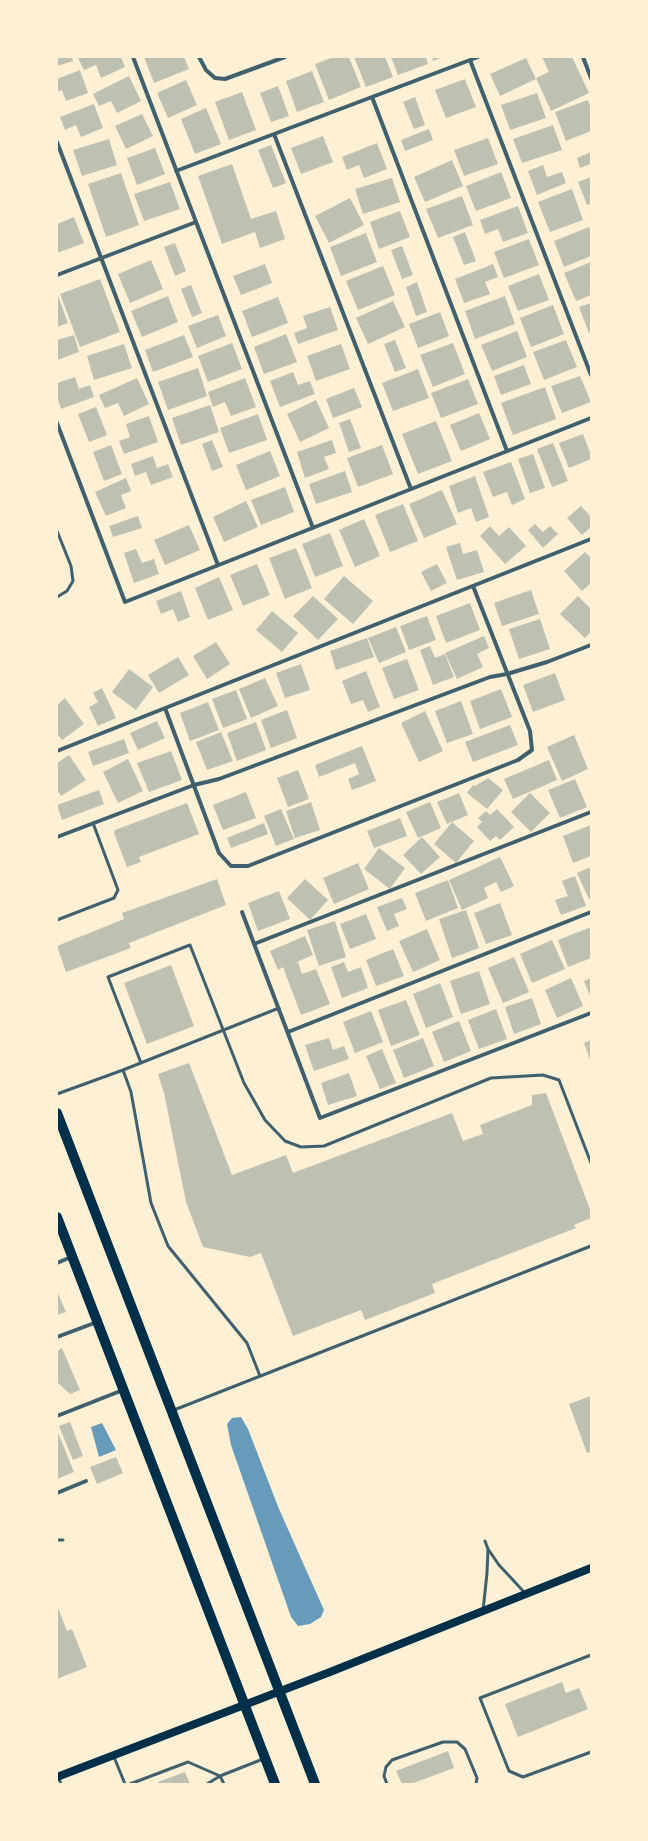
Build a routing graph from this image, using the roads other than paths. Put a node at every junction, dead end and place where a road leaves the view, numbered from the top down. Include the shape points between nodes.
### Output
1 (133, 57) edge
2 (199, 57) edge
3 (285, 57) edge
4 (478, 57) edge
5 (583, 57) edge
6 (470, 60) junction
7 (591, 78) edge
8 (372, 97) junction
9 (274, 134) junction
10 (57, 142) edge
11 (176, 171) junction
12 (196, 222) junction
13 (101, 258) junction
14 (57, 275) edge
15 (591, 375) edge
16 (591, 418) edge
17 (57, 423) edge
18 (507, 451) junction
19 (410, 489) junction
20 (313, 528) junction
21 (57, 531) edge
22 (591, 539) edge
23 (218, 565) junction
24 (474, 586) junction
25 (57, 597) edge
26 (591, 645) edge
27 (507, 674) junction
28 (165, 708) junction
29 (57, 750) edge
30 (194, 785) junction
31 (591, 812) edge
32 (93, 823) junction
33 (57, 836) edge
34 (242, 912) dead end
35 (591, 912) edge
36 (57, 920) edge
37 (254, 944) junction
38 (279, 1008) junction
39 (591, 1013) edge
40 (223, 1030) junction
41 (288, 1032) junction
42 (141, 1063) junction
43 (123, 1070) junction
44 (57, 1094) edge
45 (57, 1112) edge
46 (591, 1164) edge
47 (57, 1218) edge
48 (591, 1246) edge
49 (72, 1257) junction
50 (57, 1263) edge
51 (97, 1322) junction
52 (57, 1337) edge
53 (260, 1376) junction
54 (123, 1390) junction
55 (172, 1411) junction
56 (57, 1416) edge
57 (86, 1481) dead end
58 (57, 1493) edge
59 (57, 1540) edge
60 (64, 1540) dead end
61 (485, 1541) dead end
62 (488, 1549) junction
63 (591, 1568) edge
64 (526, 1594) junction
65 (483, 1611) junction
66 (591, 1655) edge
67 (279, 1691) junction
68 (244, 1704) junction
69 (591, 1752) edge
70 (114, 1755) junction
71 (265, 1759) junction
72 (220, 1776) junction
73 (59, 1779) edge
74 (125, 1784) edge
75 (130, 1784) edge
76 (206, 1784) edge
77 (224, 1784) edge
78 (275, 1784) edge
79 (315, 1784) edge
80 (387, 1784) edge
81 (476, 1784) edge

1 - 11 street
2 - 3 street via 206,70 215,78 225,80
4 - 6 street
5 - 7 street
6 - 8 street
6 - 15 street
8 - 9 street
8 - 18 street
9 - 11 street
9 - 19 street
10 - 13 street
11 - 12 street
12 - 13 street
12 - 20 street
13 - 14 street
13 - 23 street
16 - 18 street
17 - 23 street via 125,602
18 - 19 street
19 - 20 street
20 - 23 street
21 - 25 lane via 71,566 73,581 67,591
22 - 24 street
24 - 27 street
24 - 28 street
26 - 27 street
27 - 30 street via 490,677 219,779
27 - 30 street via 530,731 532,750 518,760 248,866 230,866 219,852
28 - 29 street
28 - 30 street
30 - 32 street
31 - 37 street
32 - 33 street
32 - 36 lane via 118,890 114,898
34 - 37 street
35 - 41 street
37 - 38 street
38 - 40 lane
38 - 41 street
39 - 41 street via 320,1118
40 - 42 lane
40 - 42 lane via 190,945 108,977
40 - 46 lane via 244,1083 265,1120 285,1141 301,1147 324,1146 491,1078 543,1075 559,1080
42 - 43 lane
43 - 44 lane
43 - 53 lane via 130,1092 151,1203 168,1246 247,1343
45 - 55 main road
47 - 49 main road
48 - 53 lane
49 - 50 street
49 - 51 main road
51 - 52 street
51 - 54 main road
53 - 55 lane
54 - 56 street
54 - 68 main road
55 - 67 main road
57 - 58 street
59 - 60 lane
61 - 62 lane
62 - 64 lane
62 - 65 lane
63 - 64 main road
64 - 65 main road
65 - 67 main road
66 - 69 lane via 480,1698 509,1771 523,1777
67 - 68 main road
67 - 79 main road
68 - 70 main road
68 - 71 main road
70 - 73 main road
70 - 74 lane
71 - 72 lane
71 - 78 main road
72 - 75 lane via 188,1762
72 - 76 lane
72 - 77 lane
80 - 81 lane via 384,1776 386,1767 392,1760 444,1742 457,1742 465,1749 477,1778

